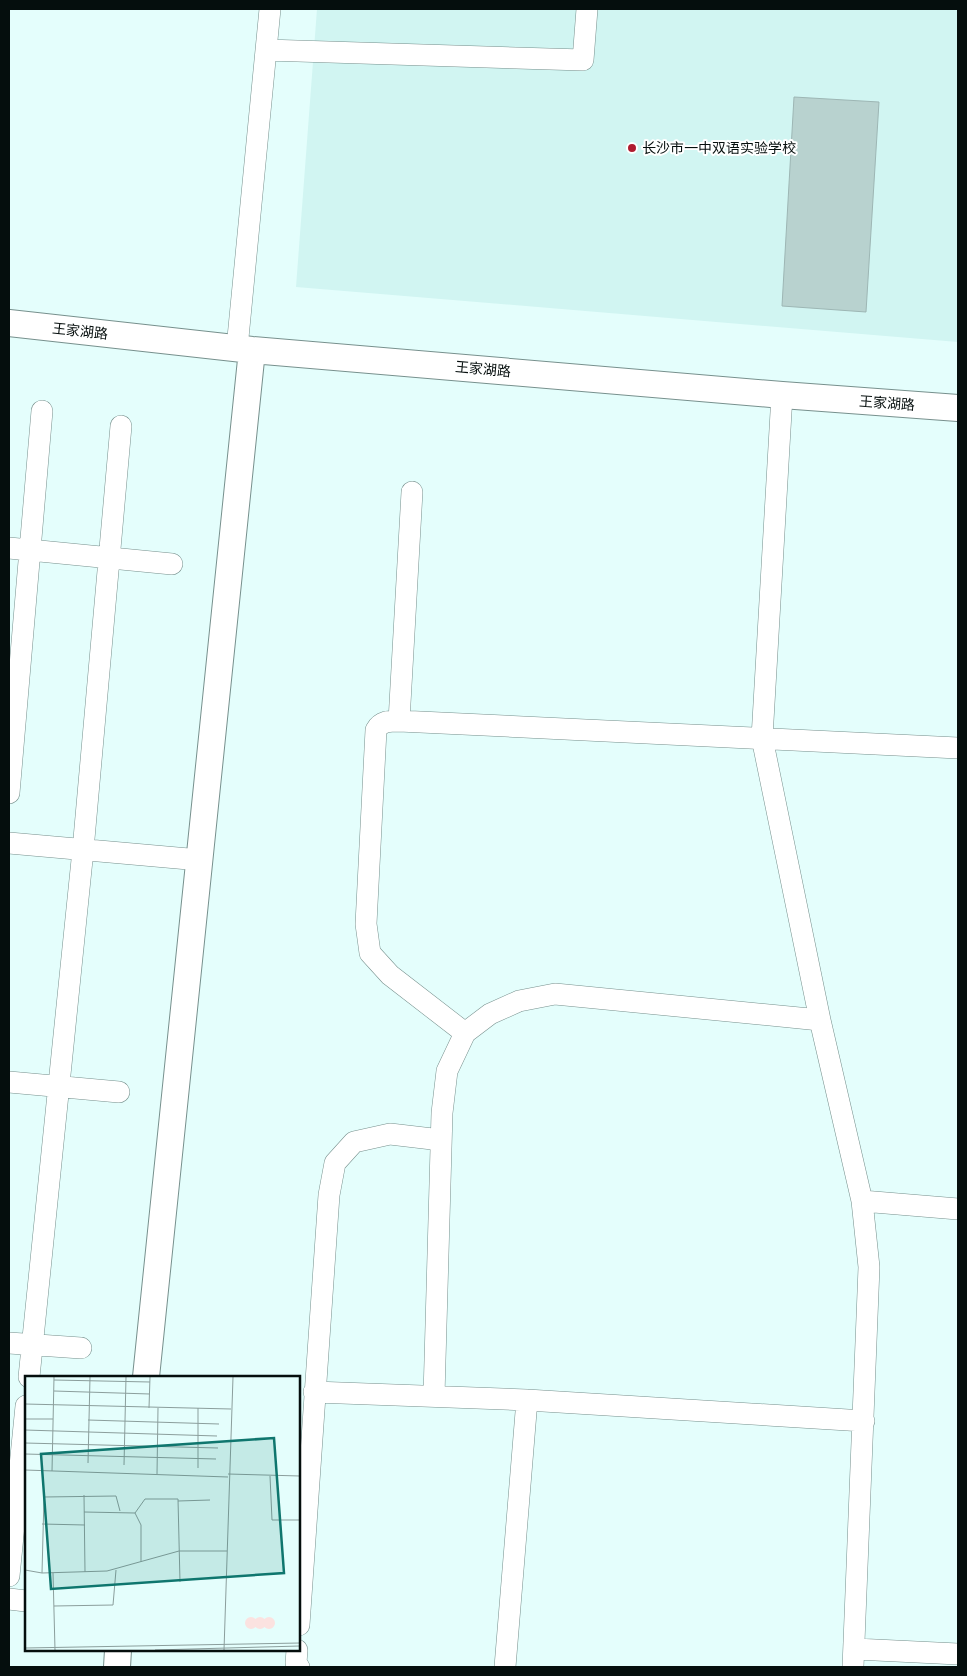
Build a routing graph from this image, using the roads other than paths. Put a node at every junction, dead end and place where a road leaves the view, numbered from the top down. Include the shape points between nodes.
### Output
1 (270, 9) edge
2 (587, 9) edge
3 (266, 50) junction
4 (9, 323) edge
5 (244, 349) junction
6 (782, 395) junction
7 (958, 408) edge
8 (42, 411) dead end
9 (121, 426) dead end
10 (412, 492) dead end
11 (9, 548) edge
12 (30, 550) junction
13 (110, 558) junction
14 (172, 564) dead end
15 (400, 721) junction
16 (762, 738) junction
17 (958, 748) edge
18 (9, 793) edge
19 (9, 843) edge
20 (83, 850) junction
21 (200, 860) junction
22 (820, 1020) junction
23 (464, 1033) junction
24 (9, 1082) edge
25 (59, 1086) junction
26 (119, 1092) dead end
27 (441, 1140) junction
28 (862, 1201) junction
29 (958, 1209) edge
30 (9, 1343) edge
31 (32, 1345) junction
32 (81, 1348) dead end
33 (29, 1376) edge
34 (146, 1376) edge
35 (314, 1392) junction
36 (434, 1396) junction
37 (528, 1400) junction
38 (25, 1416) edge
39 (864, 1420) junction
40 (9, 1576) edge
41 (9, 1599) edge
42 (25, 1601) edge
43 (300, 1609) edge
44 (118, 1651) edge
45 (297, 1651) edge
46 (958, 1654) edge
47 (854, 1658) edge
48 (117, 1667) edge
49 (299, 1667) edge
50 (505, 1667) edge

1 - 3 street
2 - 3 street via 582,60
3 - 5 street
4 - 5 street, 王家湖路
5 - 6 street, 王家湖路
5 - 21 street
6 - 7 street, 王家湖路
6 - 16 street
8 - 12 street
9 - 13 street
10 - 15 street
11 - 12 street
12 - 13 street
12 - 18 street
13 - 14 street
13 - 20 street
15 - 16 street
15 - 23 street via 384,722 376,730 366,924 370,953 390,976
16 - 17 street
16 - 22 street
19 - 20 street
20 - 21 street
20 - 25 street
21 - 34 street
22 - 23 street via 554,994 519,1001 490,1014
22 - 28 street
23 - 27 street via 447,1071
24 - 25 street
25 - 26 street
25 - 31 street
27 - 35 street via 390,1134 354,1142 335,1163 329,1195
27 - 36 street
28 - 29 street
28 - 39 street via 869,1267
30 - 31 street
31 - 32 street
31 - 33 street
35 - 36 street
35 - 43 street
36 - 37 street
37 - 39 street
37 - 50 street
38 - 40 street
39 - 47 street
41 - 42 street
44 - 48 street
45 - 49 street
46 - 47 street

